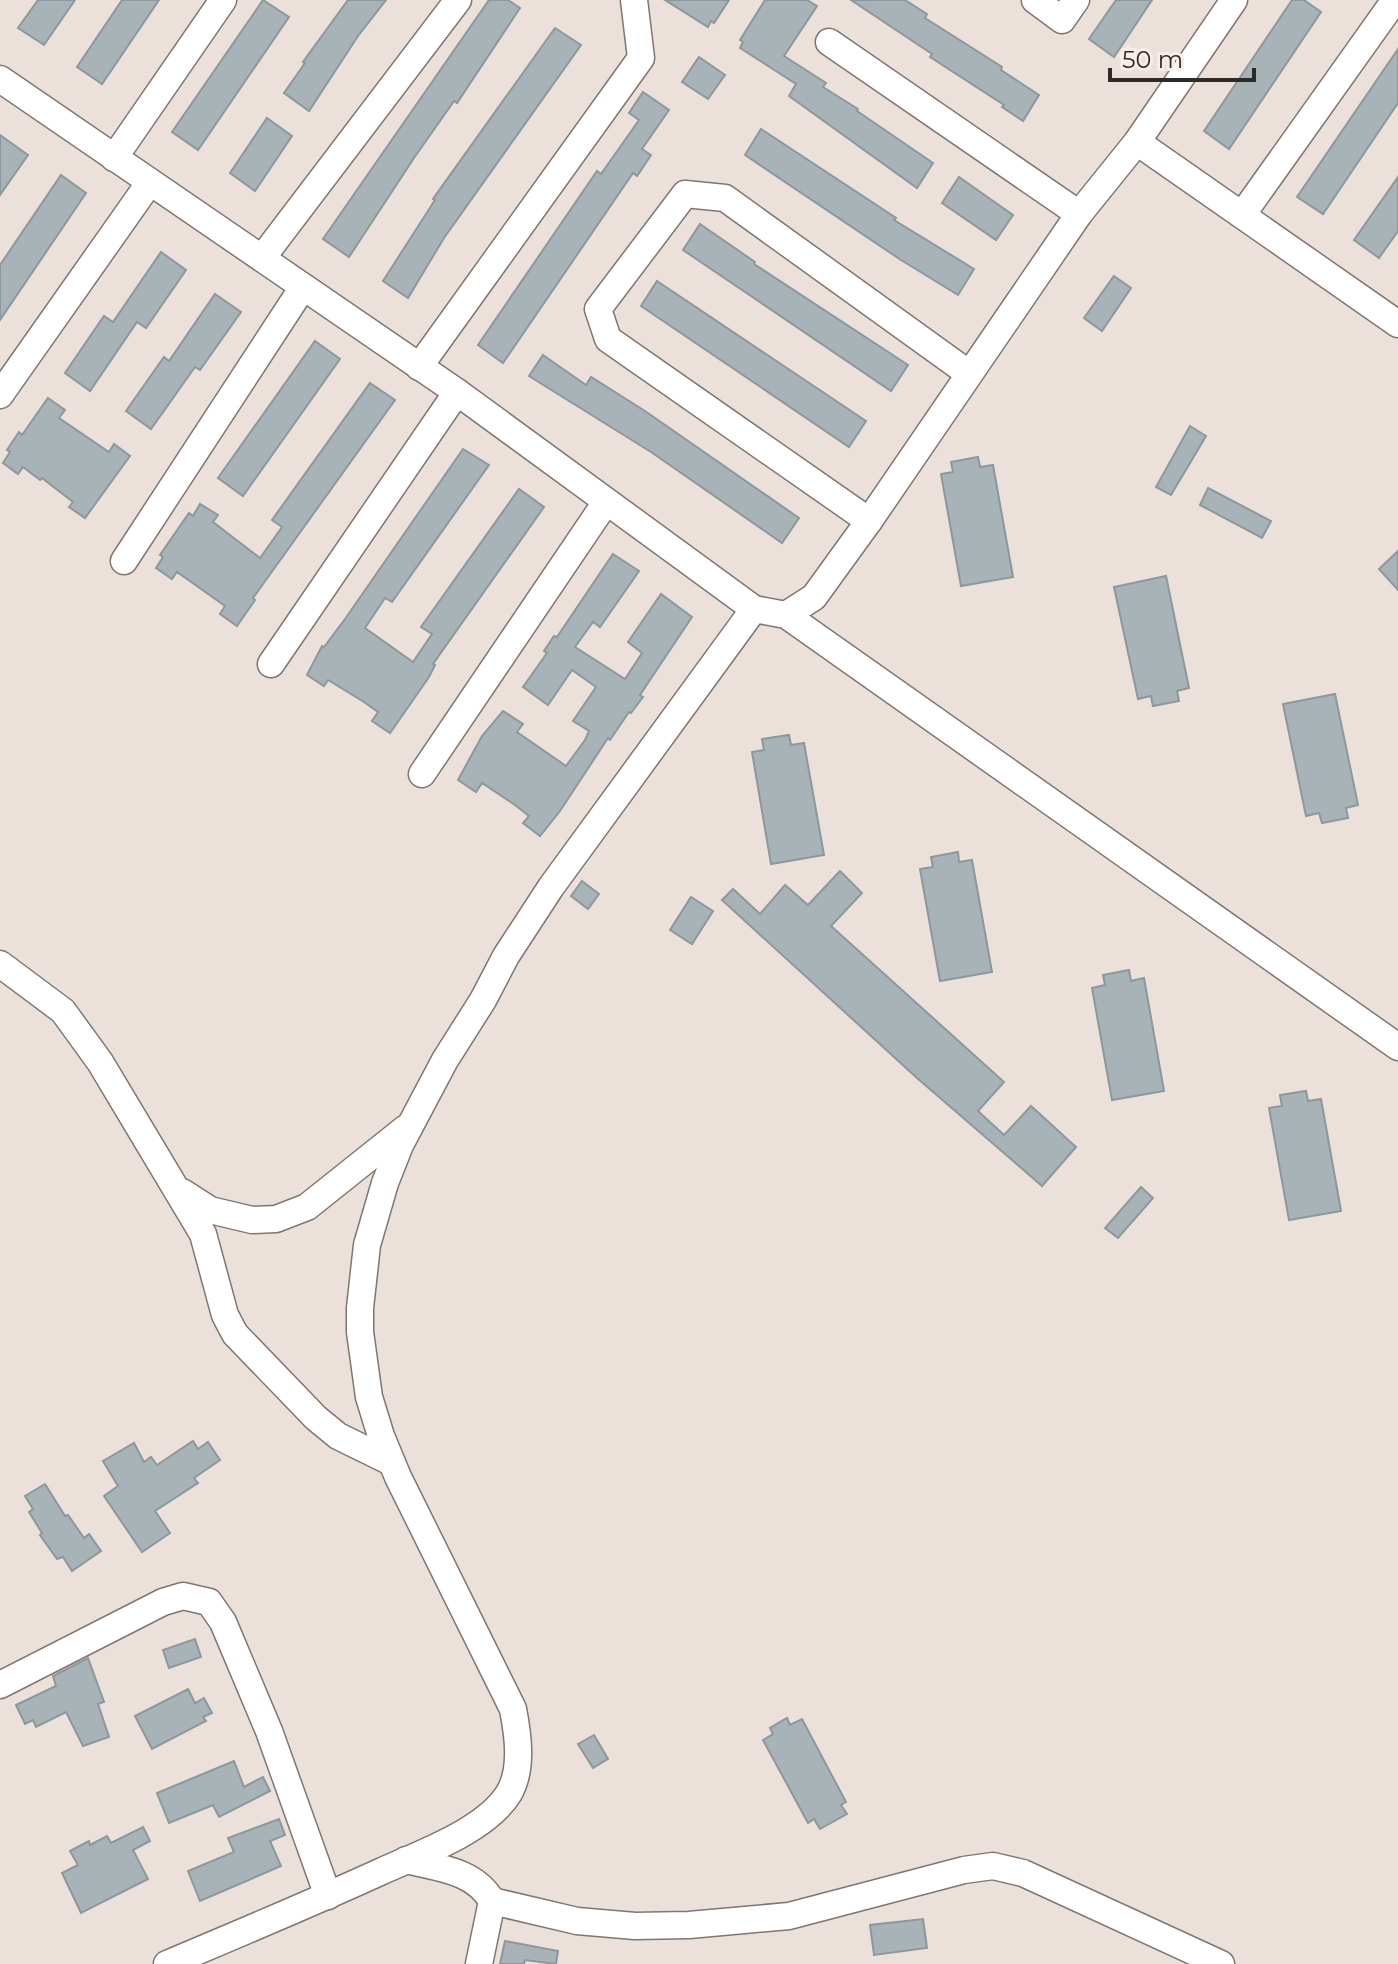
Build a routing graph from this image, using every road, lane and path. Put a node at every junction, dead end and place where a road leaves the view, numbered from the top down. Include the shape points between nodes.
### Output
1 (223, 0) edge
2 (458, 0) edge
3 (634, 0) edge
4 (1035, 0) edge
5 (1076, 0) edge
6 (1234, 0) edge
7 (1395, 0) edge
8 (829, 42) dead end
9 (0, 79) edge
10 (1137, 142) junction
11 (114, 158) junction
12 (150, 182) junction
13 (1079, 214) junction
14 (1242, 215) junction
15 (262, 258) junction
16 (303, 287) junction
17 (1398, 324) edge
18 (419, 367) junction
19 (968, 373) junction
20 (457, 392) junction
21 (0, 395) edge
22 (606, 502) junction
23 (869, 521) junction
24 (124, 561) dead end
25 (754, 609) junction
26 (786, 615) junction
27 (271, 664) dead end
28 (422, 774) dead end
29 (0, 964) edge
30 (1398, 1047) edge
31 (411, 1124) junction
32 (175, 1188) junction
33 (391, 1462) junction
34 (0, 1685) edge
35 (406, 1860) junction
36 (328, 1896) junction
37 (492, 1901) junction
38 (167, 1964) edge
39 (479, 1964) edge
40 (1221, 1964) edge

1 - 11 street
2 - 15 street
3 - 18 street via 641,58
4 - 5 street via 1062,20
6 - 10 street
7 - 14 street
8 - 13 street
9 - 11 street
10 - 13 street
10 - 14 street
11 - 12 street
12 - 15 street
12 - 21 street
13 - 19 street
14 - 17 street
15 - 16 street
16 - 18 street
16 - 24 street
18 - 20 street
19 - 23 street
19 - 23 street via 725,198 685,194 598,309 608,339
20 - 22 street
20 - 27 street
22 - 25 street
22 - 28 street
23 - 26 street via 814,597
25 - 26 street
25 - 31 street via 551,887
26 - 30 street
29 - 32 street via 63,1011 85,1038
31 - 32 street via 307,1207 276,1219 252,1220 210,1210
31 - 33 street via 385,1183 367,1245 360,1308 369,1397
32 - 33 street via 203,1234 235,1334 316,1418 338,1436
33 - 35 street via 513,1709 518,1749 510,1792 498,1806 482,1821
34 - 36 street via 163,1602 183,1596 209,1602 223,1622 269,1731
35 - 36 street
35 - 37 street via 466,1875
36 - 38 street
37 - 39 street
37 - 40 street via 577,1921 689,1925 789,1916 993,1866 1023,1873

